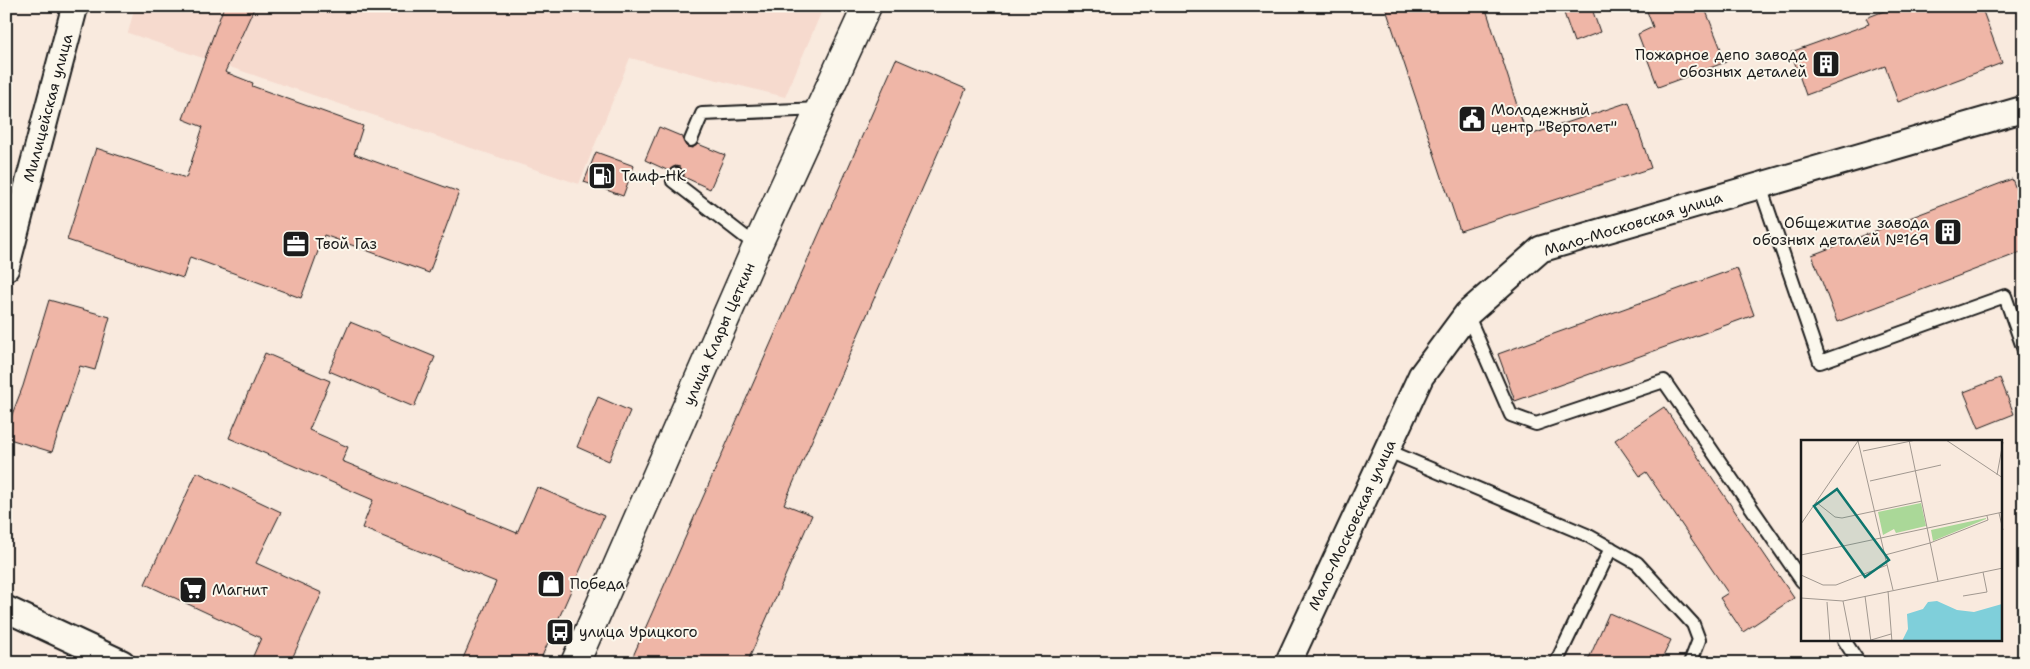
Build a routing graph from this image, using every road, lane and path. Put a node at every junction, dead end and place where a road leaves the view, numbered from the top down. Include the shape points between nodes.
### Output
1 (75, 6) edge
2 (867, 6) edge
3 (820, 109) junction
4 (2024, 109) edge
5 (691, 140) dead end
6 (676, 174) dead end
7 (1760, 186) junction
8 (757, 246) junction
9 (6, 268) edge
10 (1467, 314) junction
11 (2024, 350) edge
12 (1386, 450) junction
13 (1611, 548) junction
14 (1801, 580) edge
15 (6, 609) edge
16 (1845, 642) edge
17 (122, 663) edge
18 (575, 663) edge
19 (1288, 663) edge
20 (1556, 663) edge
21 (1690, 663) edge
22 (1859, 663) edge

1 - 9 street, Милицейская улица
2 - 3 main road, улица Клары Цеткин
3 - 5 lane via 702,114
3 - 8 main road, улица Клары Цеткин
4 - 7 street, Мало-Московская улица
6 - 8 lane via 673,181
7 - 10 street, Мало-Московская улица via 1541,249
7 - 11 lane via 1820,362 2005,296
8 - 18 main road, улица Клары Цеткин
10 - 12 street, Мало-Московская улица via 1421,376
10 - 14 lane via 1511,415 1536,424 1664,381
12 - 13 lane
12 - 19 street, Мало-Московская улица
13 - 20 lane
13 - 21 lane via 1637,563 1693,624 1699,640
15 - 17 street
16 - 22 lane

